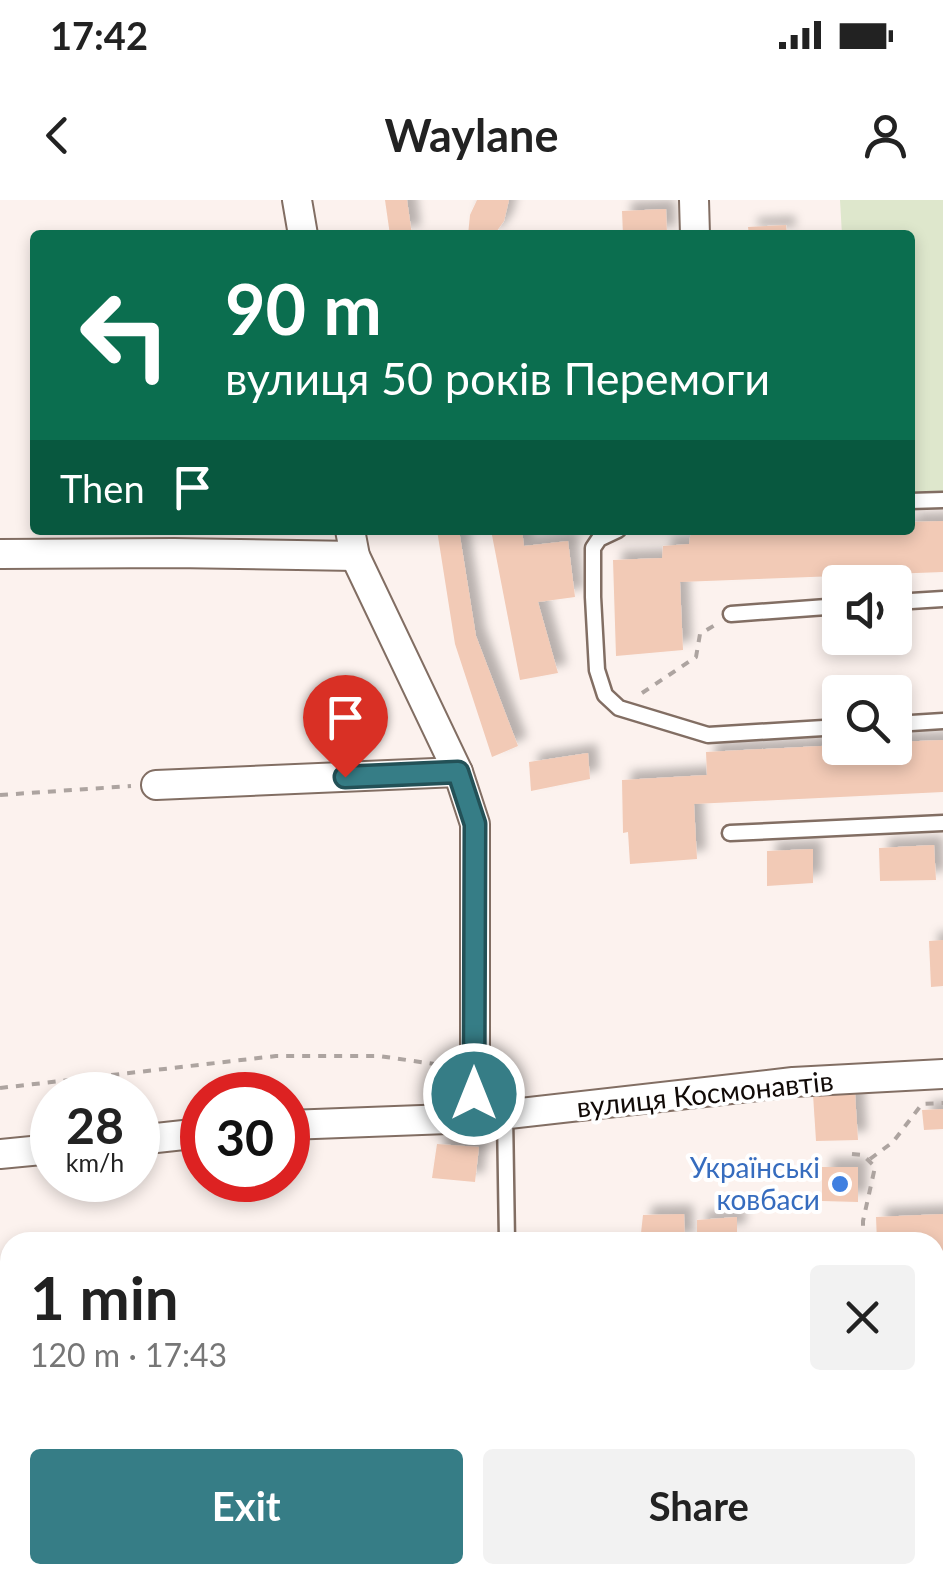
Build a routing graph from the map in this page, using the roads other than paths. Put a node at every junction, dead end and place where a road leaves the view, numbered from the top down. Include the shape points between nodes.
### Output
1 (297, 200) edge
2 (694, 200) edge
3 (301, 230) edge
4 (695, 230) edge
5 (943, 500) edge
6 (915, 501) edge
7 (606, 535) edge
8 (353, 543) edge
9 (0, 554) edge
10 (943, 599) edge
11 (912, 601) edge
12 (822, 607) edge
13 (731, 614) road end
14 (943, 721) edge
15 (912, 723) edge
16 (822, 728) edge
17 (458, 772) junction
18 (156, 785) road end
19 (943, 823) edge
20 (730, 832) dead end
21 (943, 1074) edge
22 (505, 1114) junction
23 (475, 1118) junction
24 (310, 1124) edge
25 (30, 1151) edge
26 (0, 1154) edge
27 (507, 1232) edge

1 - 3 street
2 - 4 street
5 - 6 lane
7 - 16 lane via 593,548 597,670 605,695 619,708 708,735
8 - 9 street
8 - 17 street
10 - 11 lane
12 - 13 lane
14 - 15 lane
17 - 18 street
17 - 23 street via 475,824
19 - 20 lane
21 - 22 street, вулиця Космонавтів via 793,1082
22 - 23 street, вулиця Космонавтів
22 - 27 lane
23 - 24 street, вулиця Космонавтів
25 - 26 street

